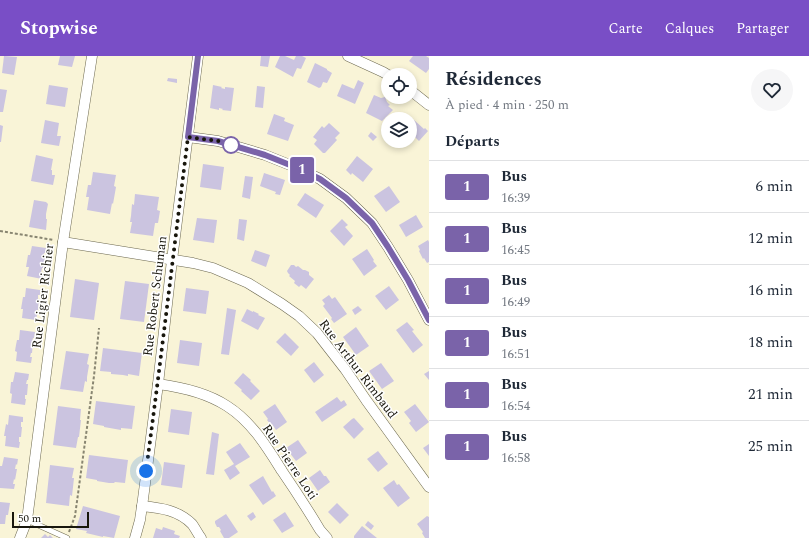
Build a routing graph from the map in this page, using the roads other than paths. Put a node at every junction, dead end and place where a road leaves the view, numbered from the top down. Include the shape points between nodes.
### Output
1 (92, 56) edge
2 (198, 56) edge
3 (348, 56) edge
4 (381, 71) edge
5 (417, 96) edge
6 (429, 105) edge
7 (188, 137) junction
8 (63, 242) junction
9 (172, 260) junction
10 (429, 320) edge
11 (158, 384) junction
12 (429, 487) edge
13 (142, 506) junction
14 (27, 520) junction
15 (20, 538) edge
16 (67, 538) edge
17 (135, 538) edge
18 (200, 538) edge
19 (327, 538) edge

1 - 8 street, Rue Ligier Richier
2 - 7 street, Rue Robert Schuman
3 - 4 street
5 - 6 street
7 - 9 street, Rue Robert Schuman
7 - 10 street via 218,141 265,155 320,179 346,198 372,223 408,280
8 - 9 street, Rue Arthur Rimbaud
8 - 14 street, Rue Ligier Richier
9 - 11 street, Rue Robert Schuman
9 - 12 street, Rue Arthur Rimbaud via 214,268 248,283 299,316 317,333 345,369
11 - 13 street, Rue Robert Schuman
11 - 19 street, Rue Pierre Loti via 204,394 243,418 266,445
13 - 17 street, Rue Robert Schuman
13 - 18 street via 161,508 179,514 192,525
14 - 15 street, Rue Ligier Richier
14 - 16 lane

